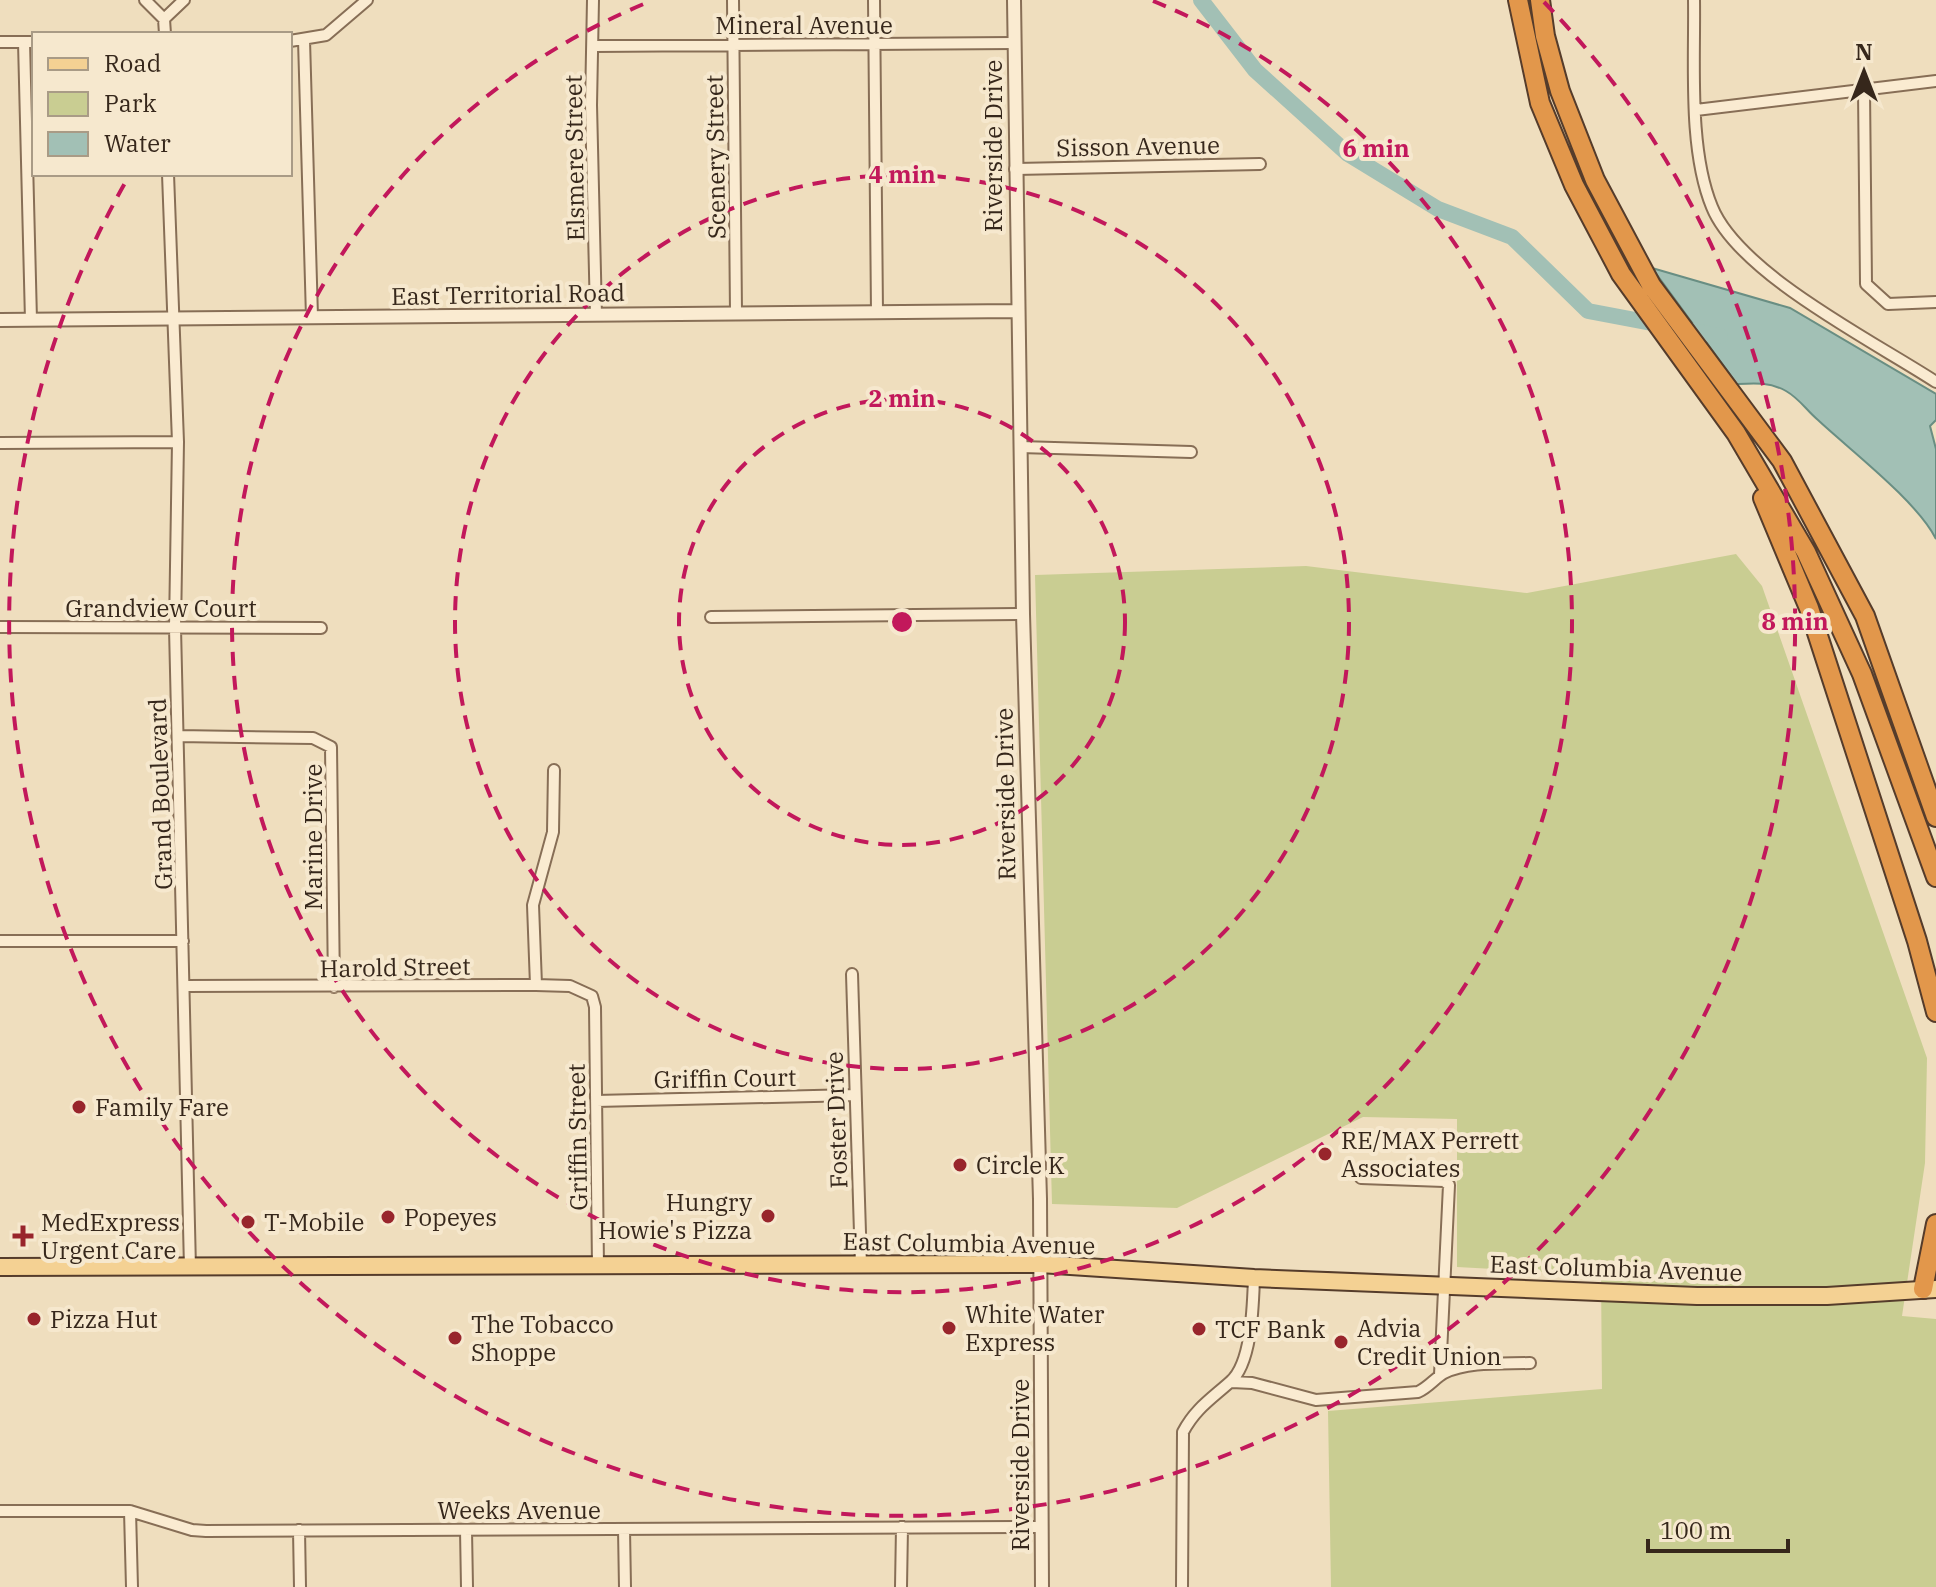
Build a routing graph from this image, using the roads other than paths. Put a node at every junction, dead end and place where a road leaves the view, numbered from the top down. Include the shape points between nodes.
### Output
1 (145, 0) edge
2 (184, 0) edge
3 (367, 0) edge
4 (593, 0) edge
5 (733, 0) edge
6 (874, 0) edge
7 (1014, 0) edge
8 (1518, 0) edge
9 (1540, 0) edge
10 (1694, 0) edge
11 (164, 19) junction
12 (165, 32) edge
13 (304, 40) junction
14 (292, 41) edge
15 (0, 42) edge
16 (29, 42) edge
17 (1014, 43) junction
18 (874, 44) junction
19 (734, 45) junction
20 (594, 46) junction
21 (1936, 81) edge
22 (1864, 90) junction
23 (1696, 110) junction
24 (1260, 164) dead end
25 (1015, 169) junction
26 (168, 176) edge
27 (1936, 302) edge
28 (1016, 311) junction
29 (877, 312) junction
30 (736, 313) junction
31 (596, 315) junction
32 (312, 317) junction
33 (172, 318) junction
34 (0, 320) edge
35 (31, 320) junction
36 (1936, 382) edge
37 (1736, 433) junction
38 (178, 442) junction
39 (0, 443) edge
40 (1020, 447) junction
41 (1191, 452) dead end
42 (1023, 614) junction
43 (711, 617) dead end
44 (0, 627) edge
45 (175, 628) junction
46 (321, 628) dead end
47 (1882, 664) junction
48 (178, 736) junction
49 (554, 770) dead end
50 (1936, 780) edge
51 (1936, 817) edge
52 (1936, 877) edge
53 (0, 941) edge
54 (183, 941) junction
55 (852, 974) dead end
56 (536, 985) junction
57 (185, 986) junction
58 (334, 987) junction
59 (595, 1007) joint
60 (1936, 1012) edge
61 (855, 1095) junction
62 (596, 1101) junction
63 (1361, 1178) dead end
64 (1936, 1224) edge
65 (1040, 1264) junction
66 (861, 1265) junction
67 (598, 1266) junction
68 (0, 1267) edge
69 (190, 1268) junction
70 (1254, 1278) junction
71 (1444, 1286) junction
72 (1929, 1289) edge
73 (1530, 1363) dead end
74 (1440, 1375) junction
75 (1232, 1382) junction
76 (0, 1511) edge
77 (130, 1511) junction
78 (902, 1527) junction
79 (1041, 1527) junction
80 (624, 1529) junction
81 (299, 1530) junction
82 (466, 1530) junction
83 (132, 1587) edge
84 (300, 1587) edge
85 (467, 1587) edge
86 (625, 1587) edge
87 (901, 1587) edge
88 (1042, 1587) edge
89 (1182, 1587) edge

1 - 11 street
2 - 11 street
3 - 13 street via 332,32
4 - 20 street, Elsmere Street
5 - 19 street, Scenery Street
6 - 18 street
7 - 17 street, Riverside Drive
8 - 37 highway via 1540,103 1574,185 1647,313
9 - 47 highway via 1560,91 1595,180 1662,301 1790,474 1865,616
10 - 23 street
11 - 12 street
13 - 14 street
13 - 32 street
15 - 16 street
16 - 35 street
17 - 18 street, Mineral Avenue
17 - 25 street, Riverside Drive
18 - 19 street, Mineral Avenue
18 - 29 street
19 - 20 street, Mineral Avenue
19 - 30 street, Scenery Street
20 - 31 street, Elsmere Street
21 - 22 street
22 - 23 street
22 - 27 street via 1866,284 1888,304
23 - 36 street via 1711,207 1735,243 1815,307
24 - 25 street, Sisson Avenue
25 - 28 street, Riverside Drive
26 - 33 street, Grand Boulevard
28 - 29 street, East Territorial Road
28 - 40 street, Riverside Drive
29 - 30 street, East Territorial Road
30 - 31 street, East Territorial Road
31 - 32 street, East Territorial Road
32 - 33 street, East Territorial Road
33 - 35 street, East Territorial Road
33 - 38 street, Grand Boulevard
34 - 35 street, East Territorial Road
37 - 52 highway via 1836,612
37 - 60 highway via 1809,608
38 - 39 street
38 - 45 street, Grand Boulevard
40 - 41 street
40 - 42 street, Riverside Drive
42 - 43 street
42 - 65 street, Riverside Drive
44 - 45 street, Grandview Court
45 - 46 street, Grandview Court
45 - 48 street, Grand Boulevard
47 - 50 highway
47 - 51 highway
48 - 54 street, Grand Boulevard
48 - 58 street, Marine Drive via 313,738 331,747
49 - 56 street via 553,832 533,905
53 - 54 street
54 - 57 street, Grand Boulevard
55 - 61 street, Foster Drive
56 - 58 street, Harold Street
56 - 59 street, Harold Street via 583,990
57 - 58 street, Harold Street
57 - 69 street, Grand Boulevard
59 - 62 street, Griffin Street
61 - 62 street, Griffin Court
61 - 66 street, Foster Drive
62 - 67 street, Griffin Street
63 - 71 street via 1449,1185
64 - 72 highway
65 - 66 main road, East Columbia Avenue
65 - 70 main road, East Columbia Avenue
65 - 79 street, Riverside Drive
66 - 67 main road, East Columbia Avenue
67 - 69 main road, East Columbia Avenue
68 - 69 main road, East Columbia Avenue
70 - 71 main road, East Columbia Avenue
70 - 75 street via 1251,1328
71 - 72 main road, East Columbia Avenue via 1697,1296
71 - 74 street
73 - 74 street via 1454,1369
74 - 75 street via 1418,1392 1316,1400
75 - 89 street via 1193,1413 1183,1432
76 - 77 street, Weeks Avenue
77 - 81 street, Weeks Avenue via 192,1530
77 - 83 street
78 - 79 street, Weeks Avenue
78 - 80 street, Weeks Avenue
78 - 87 street
79 - 88 street, Riverside Drive
80 - 82 street, Weeks Avenue
80 - 86 street
81 - 82 street, Weeks Avenue
81 - 84 street
82 - 85 street

